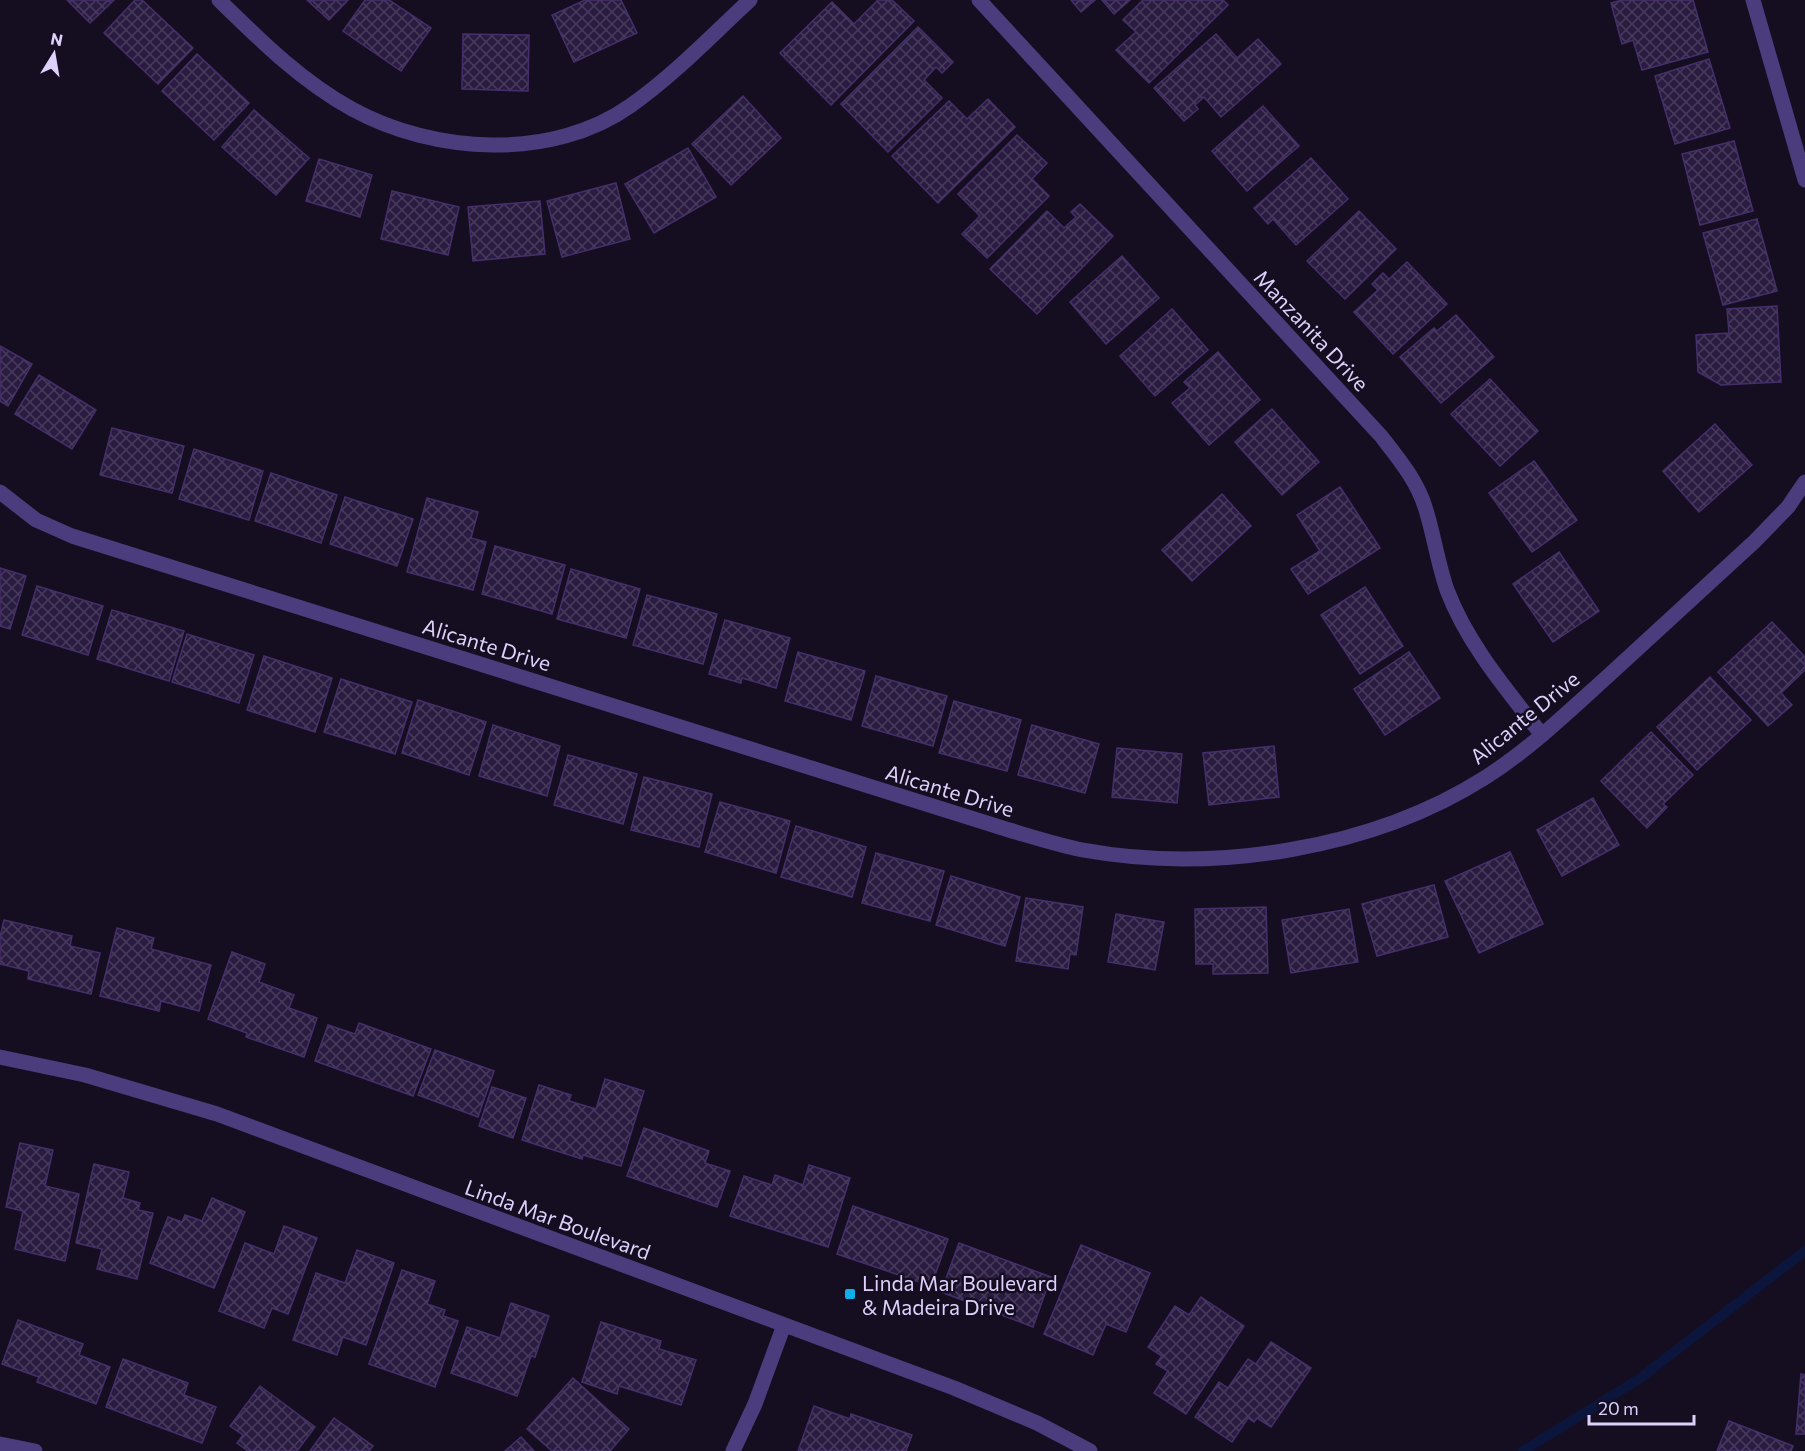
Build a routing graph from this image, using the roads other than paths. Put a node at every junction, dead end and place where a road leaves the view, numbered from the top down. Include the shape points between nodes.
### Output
1 (219, 0) edge
2 (750, 0) edge
3 (979, 0) edge
4 (1753, 0) edge
5 (1805, 180) edge
6 (1805, 482) edge
7 (0, 492) edge
8 (1542, 735) junction
9 (0, 1057) edge
10 (784, 1325) junction
11 (0, 1444) edge
12 (34, 1451) edge
13 (733, 1451) edge
14 (1090, 1451) edge

1 - 2 street via 305,79 353,110 408,132 468,145 526,143 578,132 629,107
3 - 8 street, Manzanita Drive via 1407,468 1426,508 1447,590 1467,630 1491,670
4 - 5 street
6 - 8 street, Alicante Drive via 1788,507 1755,541
7 - 8 street, Alicante Drive via 36,520 72,536 1008,831 1083,850 1153,857 1224,856 1296,849 1364,833 1429,809 1486,777
9 - 10 street, Linda Mar Boulevard via 129,1087 217,1114
10 - 13 street
10 - 14 street, Linda Mar Boulevard via 954,1388 1037,1423
11 - 12 street

